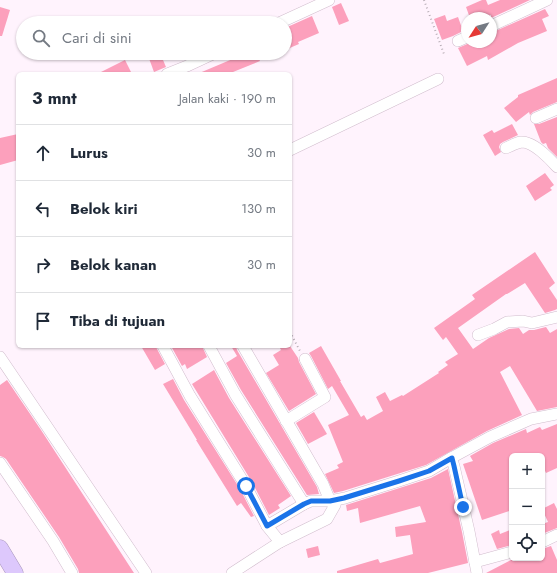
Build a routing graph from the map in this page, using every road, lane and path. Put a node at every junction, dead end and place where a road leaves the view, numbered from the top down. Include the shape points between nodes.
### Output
1 (329, 0) edge
2 (424, 0) edge
3 (547, 0) edge
4 (292, 17) edge
5 (497, 23) edge
6 (444, 54) dead end
7 (200, 60) edge
8 (172, 72) edge
9 (438, 79) dead end
10 (557, 109) edge
11 (536, 118) dead end
12 (506, 148) dead end
13 (292, 149) edge
14 (556, 165) edge
15 (557, 317) edge
16 (478, 335) dead end
17 (292, 336) edge
18 (164, 348) edge
19 (210, 348) edge
20 (244, 348) edge
21 (0, 357) edge
22 (305, 359) joint
23 (557, 414) edge
24 (286, 421) junction
25 (452, 458) junction
26 (0, 463) edge
27 (304, 504) junction
28 (331, 508) junction
29 (267, 526) junction
30 (557, 535) edge
31 (545, 541) edge
32 (280, 542) junction
33 (0, 548) edge
34 (509, 553) edge
35 (474, 570) edge
36 (15, 573) edge
37 (72, 573) edge
38 (146, 573) edge
39 (232, 573) edge

1 - 4 street
2 - 6 path
3 - 5 street
7 - 8 street
9 - 13 street
10 - 11 street
12 - 14 street via 521,142 533,146
15 - 16 street via 532,323 506,322
17 - 22 path
18 - 29 street
19 - 27 street via 235,394
20 - 24 street
21 - 38 street
22 - 24 street via 325,397
23 - 25 street via 531,420 490,437
24 - 28 street via 323,484
25 - 28 street via 429,471 351,496
25 - 35 street via 469,531
26 - 37 street
27 - 28 street via 311,501
27 - 29 street
28 - 32 street via 327,519
29 - 32 street
30 - 31 street
32 - 39 street
33 - 36 highway
34 - 35 street

